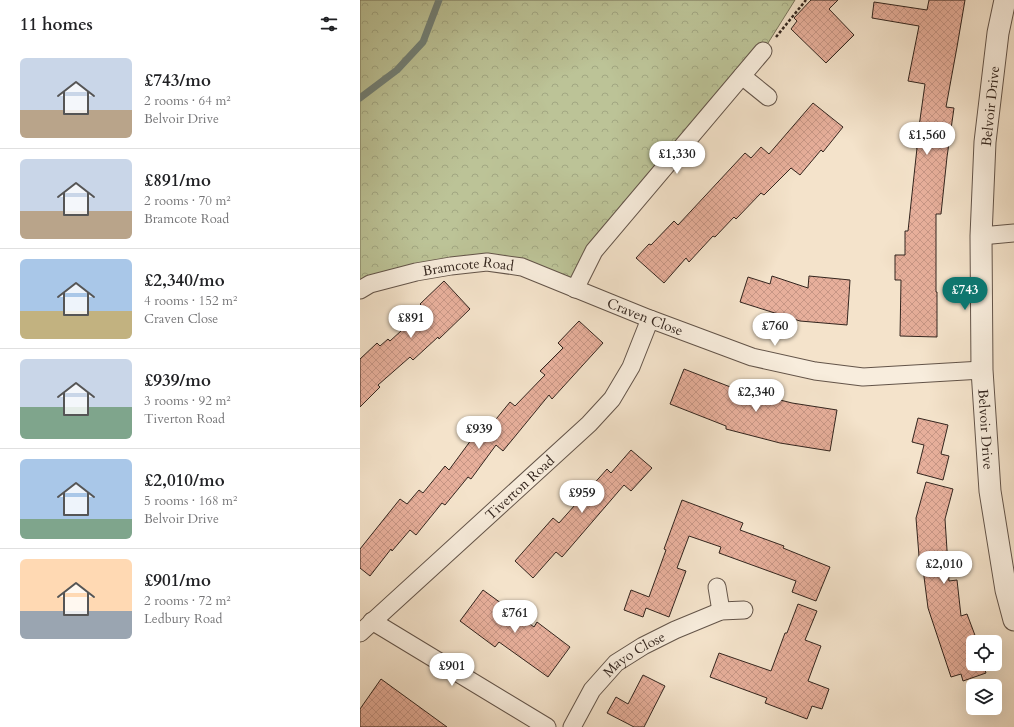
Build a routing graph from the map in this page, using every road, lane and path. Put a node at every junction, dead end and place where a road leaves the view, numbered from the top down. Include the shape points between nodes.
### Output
1 (806, 0) edge
2 (1005, 0) edge
3 (763, 51) joint
4 (742, 76) junction
5 (768, 97) dead end
6 (1014, 233) edge
7 (982, 236) junction
8 (575, 289) junction
9 (360, 290) edge
10 (650, 319) junction
11 (982, 370) junction
12 (717, 587) dead end
13 (744, 610) dead end
14 (721, 611) junction
15 (1014, 620) edge
16 (372, 621) junction
17 (360, 634) edge
18 (547, 727) edge
19 (572, 727) edge

1 - 3 path
2 - 7 street, Belvoir Drive via 998,34 985,142
3 - 4 street
4 - 5 street
4 - 8 street via 594,252
6 - 7 street
7 - 11 street, Belvoir Drive
8 - 9 street, Bramcote Road via 522,267 487,262 416,272 370,284
8 - 10 street, Craven Close
10 - 11 street, Craven Close via 752,356 815,371 863,377
10 - 16 street, Tiverton Road via 631,367 612,398 589,424
11 - 15 street, Belvoir Drive via 990,491 1006,590
12 - 14 street
13 - 14 street, Mayo Close
14 - 19 street, Mayo Close via 675,630 616,663 592,690
16 - 17 street, Tiverton Road
16 - 18 street

